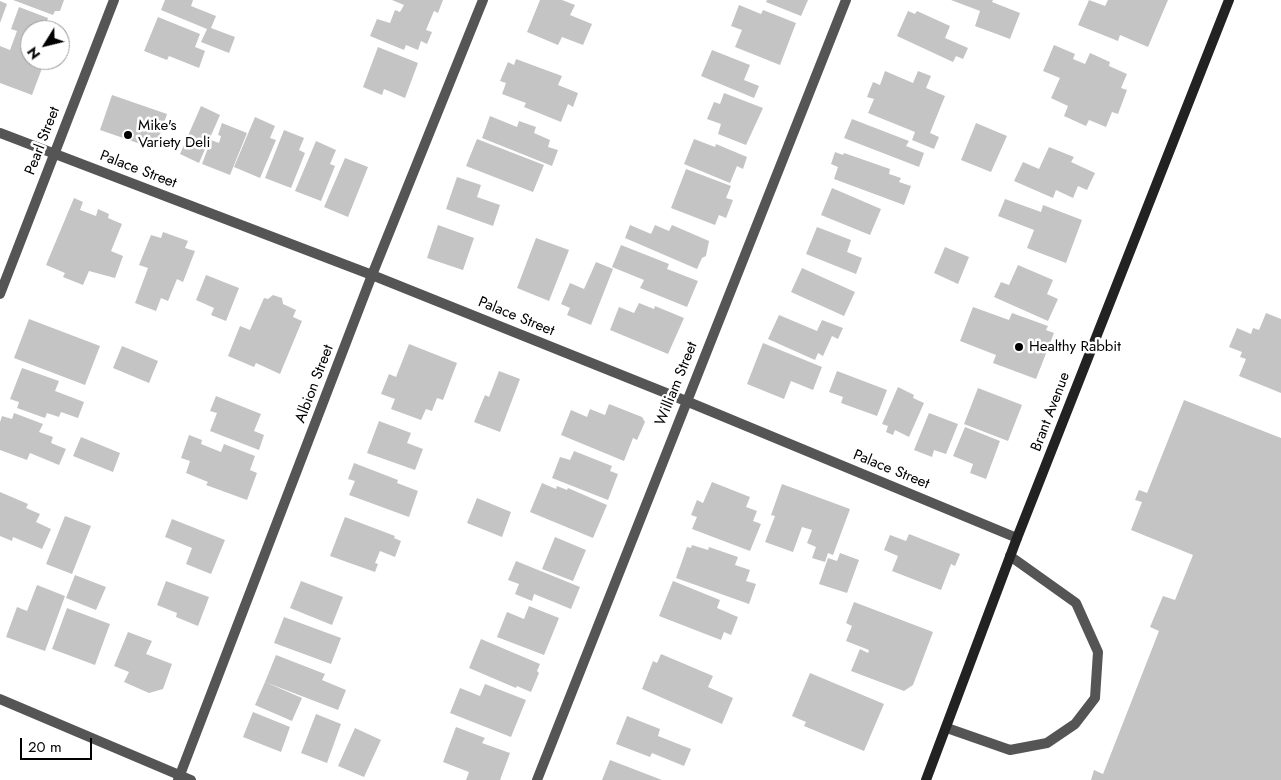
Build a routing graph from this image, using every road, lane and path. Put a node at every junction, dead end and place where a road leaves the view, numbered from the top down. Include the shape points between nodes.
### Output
1 (114, 0) edge
2 (483, 0) edge
3 (846, 0) edge
4 (1229, 0) edge
5 (0, 133) edge
6 (54, 155) junction
7 (372, 276) junction
8 (0, 294) edge
9 (686, 401) junction
10 (1017, 538) junction
11 (1010, 556) junction
12 (0, 699) edge
13 (947, 728) junction
14 (179, 778) edge
15 (191, 780) edge
16 (536, 780) edge
17 (926, 780) edge

1 - 6 street, Pearl Street
2 - 7 street, Albion Street
3 - 9 street, William Street
4 - 10 main road, Brant Avenue
5 - 6 street, Palace Street
6 - 7 street, Palace Street
6 - 8 street, Pearl Street
7 - 9 street, Palace Street
7 - 14 street, Albion Street
9 - 10 street, Palace Street
9 - 16 street, William Street
10 - 11 main road, Brant Avenue
11 - 13 main road, Brant Avenue
11 - 13 street via 1076,603 1098,652 1095,698 1074,724 1047,742 1010,750
12 - 14 street
13 - 17 main road, Brant Avenue
14 - 15 street

